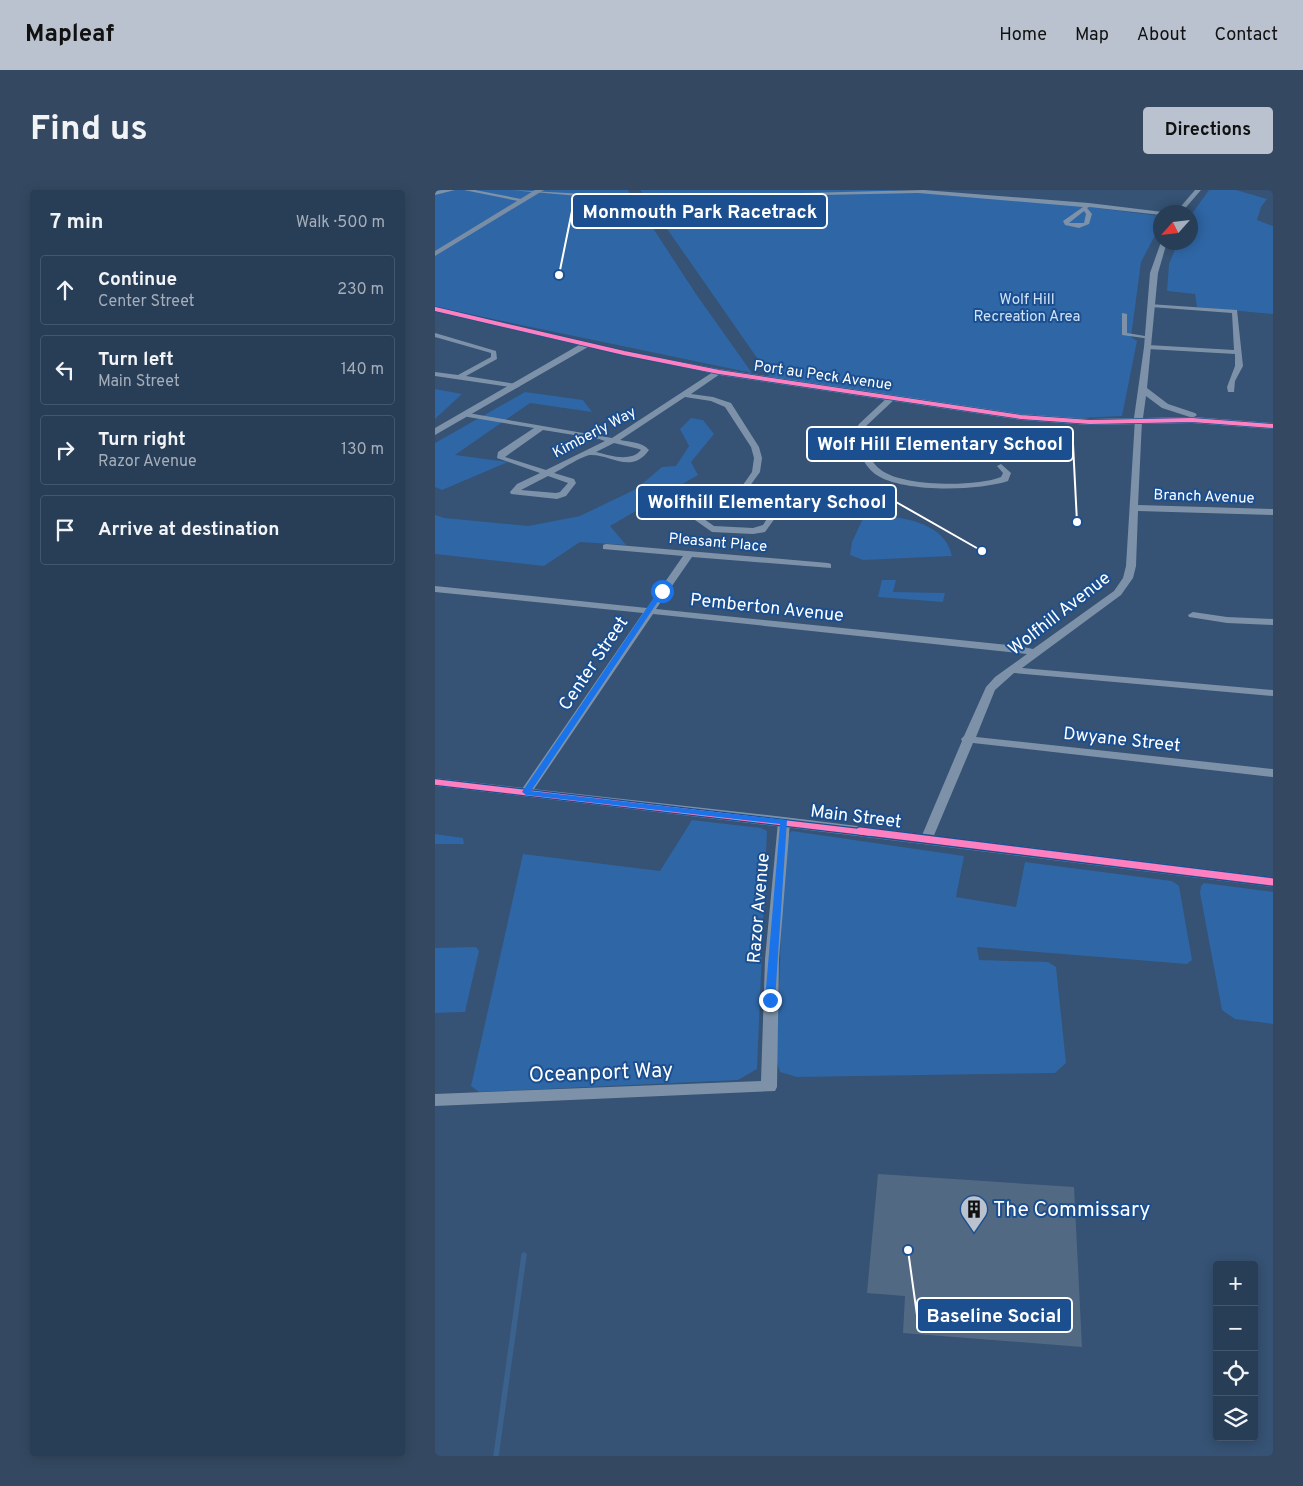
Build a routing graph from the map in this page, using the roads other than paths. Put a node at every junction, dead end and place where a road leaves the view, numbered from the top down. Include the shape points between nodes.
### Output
1 (453, 190) edge
2 (467, 190) edge
3 (514, 190) edge
4 (1198, 190) edge
5 (537, 191) edge
6 (435, 193) edge
7 (728, 196) junction
8 (524, 200) junction
9 (1185, 205) edge
10 (1153, 212) edge
11 (688, 218) dead end
12 (1161, 250) edge
13 (435, 254) edge
14 (1151, 305) junction
15 (435, 309) edge
16 (1124, 314) dead end
17 (435, 335) edge
18 (1148, 343) junction
19 (587, 344) junction
20 (1238, 352) junction
21 (719, 372) junction
22 (435, 374) edge
23 (460, 377) junction
24 (517, 386) junction
25 (1143, 389) junction
26 (1231, 390) dead end
27 (685, 395) junction
28 (892, 398) junction
29 (468, 415) junction
30 (1138, 421) junction
31 (1213, 421) junction
32 (1273, 426) edge
33 (542, 427) junction
34 (435, 432) edge
35 (614, 440) junction
36 (591, 453) junction
37 (1001, 466) dead end
38 (547, 473) junction
39 (734, 499) junction
40 (1134, 508) junction
41 (1273, 512) edge
42 (606, 547) dead end
43 (689, 554) junction
44 (828, 566) dead end
45 (435, 589) edge
46 (649, 611) junction
47 (1193, 615) dead end
48 (1273, 622) edge
49 (1035, 653) junction
50 (1013, 670) junction
51 (1273, 692) edge
52 (967, 739) junction
53 (1273, 773) edge
54 (435, 782) edge
55 (526, 792) junction
56 (784, 822) junction
57 (926, 840) junction
58 (1273, 882) edge
59 (769, 1087) joint
60 (435, 1100) edge

1 - 6 street
2 - 8 street
3 - 5 street
4 - 9 street
5 - 7 street via 623,198
5 - 8 main road
7 - 10 street via 918,191
7 - 11 street via 719,205
8 - 13 main road
12 - 14 street, Wolfhill Avenue via 1156,262
14 - 18 street, Wolfhill Avenue
14 - 20 street via 1235,311
15 - 19 street, Port au Peck Avenue
16 - 18 street via 1124,334
17 - 23 street via 494,352 495,358
18 - 20 street
18 - 25 street, Wolfhill Avenue
19 - 21 street, Port au Peck Avenue
19 - 24 street
20 - 26 street via 1238,371 1230,383
21 - 27 street, Kimberly Way
21 - 28 street, Port au Peck Avenue
22 - 23 street
23 - 24 street
24 - 29 street
25 - 30 street, Wolfhill Avenue
25 - 31 street via 1165,406
27 - 35 street, Kimberly Way
27 - 39 street via 713,399 730,406 757,452 758,464 753,478
28 - 30 street, Port au Peck Avenue via 1046,420
28 - 37 street via 858,433 859,443 880,474 910,482 979,486 1005,479 1007,473
29 - 33 street
29 - 34 street
30 - 31 street, Port au Peck Avenue
30 - 40 street, Wolfhill Avenue
31 - 32 street
33 - 35 street
33 - 38 street, Kimberly Way via 500,455 503,459
35 - 36 street, Kimberly Way
35 - 36 street via 642,446 645,450 638,458 629,460
36 - 38 street, Kimberly Way
38 - 38 street via 572,483 557,496 514,492
39 - 39 street via 699,520 712,529 753,532 766,527 774,514 773,509
40 - 41 street, Branch Avenue
40 - 49 street, Wolfhill Avenue via 1131,566 1123,588
42 - 43 street, Pleasant Place
43 - 44 street, Pleasant Place
43 - 46 street, Center Street
45 - 46 street, Pemberton Avenue
46 - 49 street, Pemberton Avenue
46 - 55 street, Center Street
47 - 48 street
49 - 50 street, Wolfhill Avenue
50 - 51 street
50 - 52 street, Wolfhill Avenue via 990,688
52 - 53 street, Dwyane Street
52 - 57 street, Wolfhill Avenue
54 - 55 street, Main Street
55 - 56 street, Main Street
56 - 57 street, Main Street
56 - 59 street, Razor Avenue via 771,967
57 - 58 street, Main Street
59 - 60 street, Oceanport Way

